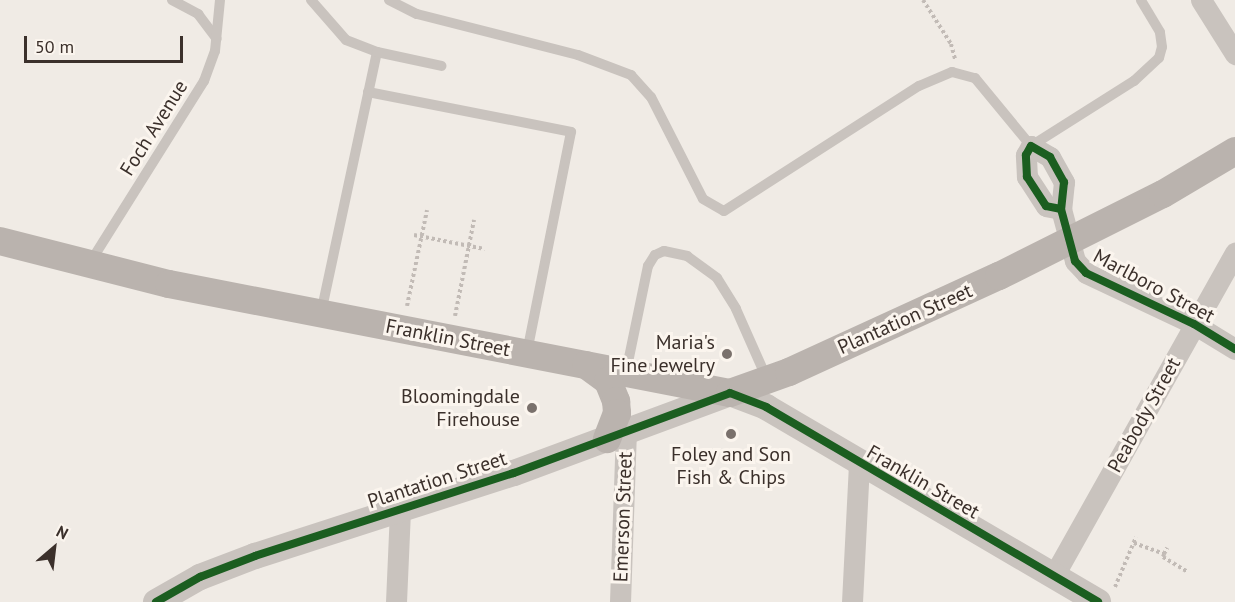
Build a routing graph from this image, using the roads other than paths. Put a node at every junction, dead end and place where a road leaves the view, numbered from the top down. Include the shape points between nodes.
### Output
1 (172, 0) edge
2 (220, 0) edge
3 (311, 0) edge
4 (389, 0) edge
5 (1141, 0) edge
6 (1202, 0) edge
7 (217, 39) junction
8 (376, 52) junction
9 (1235, 54) edge
10 (442, 66) dead end
11 (368, 92) junction
12 (1031, 146) junction
13 (1235, 151) edge
14 (1061, 209) junction
15 (0, 241) edge
16 (1069, 241) junction
17 (1235, 253) edge
18 (89, 264) junction
19 (321, 313) junction
20 (1194, 324) junction
21 (1235, 349) edge
22 (527, 353) junction
23 (584, 364) junction
24 (626, 373) junction
25 (767, 380) junction
26 (730, 393) junction
27 (617, 435) junction
28 (860, 465) junction
29 (400, 509) junction
30 (1053, 577) junction
31 (180, 595) edge
32 (1105, 598) edge
33 (156, 602) edge
34 (396, 602) edge
35 (620, 602) edge
36 (852, 602) edge

1 - 7 lane via 198,14
2 - 7 lane, Foch Avenue
3 - 8 lane via 346,40
4 - 12 lane via 417,14 578,55 631,75 651,97 703,199 724,211 919,86 958,71 975,78
5 - 12 lane via 1160,32 1159,58 1134,81
6 - 9 street
7 - 18 lane, Foch Avenue via 204,81
8 - 10 lane
8 - 11 lane
11 - 19 lane
11 - 22 lane via 571,132
12 - 14 street, Marlboro Street via 1050,158 1064,182
12 - 14 street via 1026,155 1027,177 1046,206
13 - 16 main road, Plantation Street via 1163,194
14 - 16 street, Marlboro Street
15 - 18 main road, Franklin Street
16 - 20 street, Marlboro Street via 1075,261 1086,273
16 - 25 main road, Plantation Street
17 - 20 street, Peabody Street
18 - 19 main road, Franklin Street
19 - 22 main road, Franklin Street
20 - 21 street, Marlboro Street
20 - 30 street, Peabody Street
22 - 23 main road, Franklin Street
23 - 24 main road, Franklin Street
23 - 27 main road via 608,381 616,401
24 - 25 lane via 648,266 655,255 664,251 687,256 717,278 736,309
24 - 26 main road, Franklin Street
25 - 26 main road, Plantation Street
26 - 27 street, Plantation Street
26 - 28 street, Franklin Street via 766,407
27 - 29 street, Plantation Street
27 - 35 street, Emerson Street
28 - 30 street, Franklin Street
28 - 36 street
29 - 31 street, Plantation Street via 255,556
29 - 34 street
30 - 32 street, Franklin Street
31 - 33 street, Plantation Street

